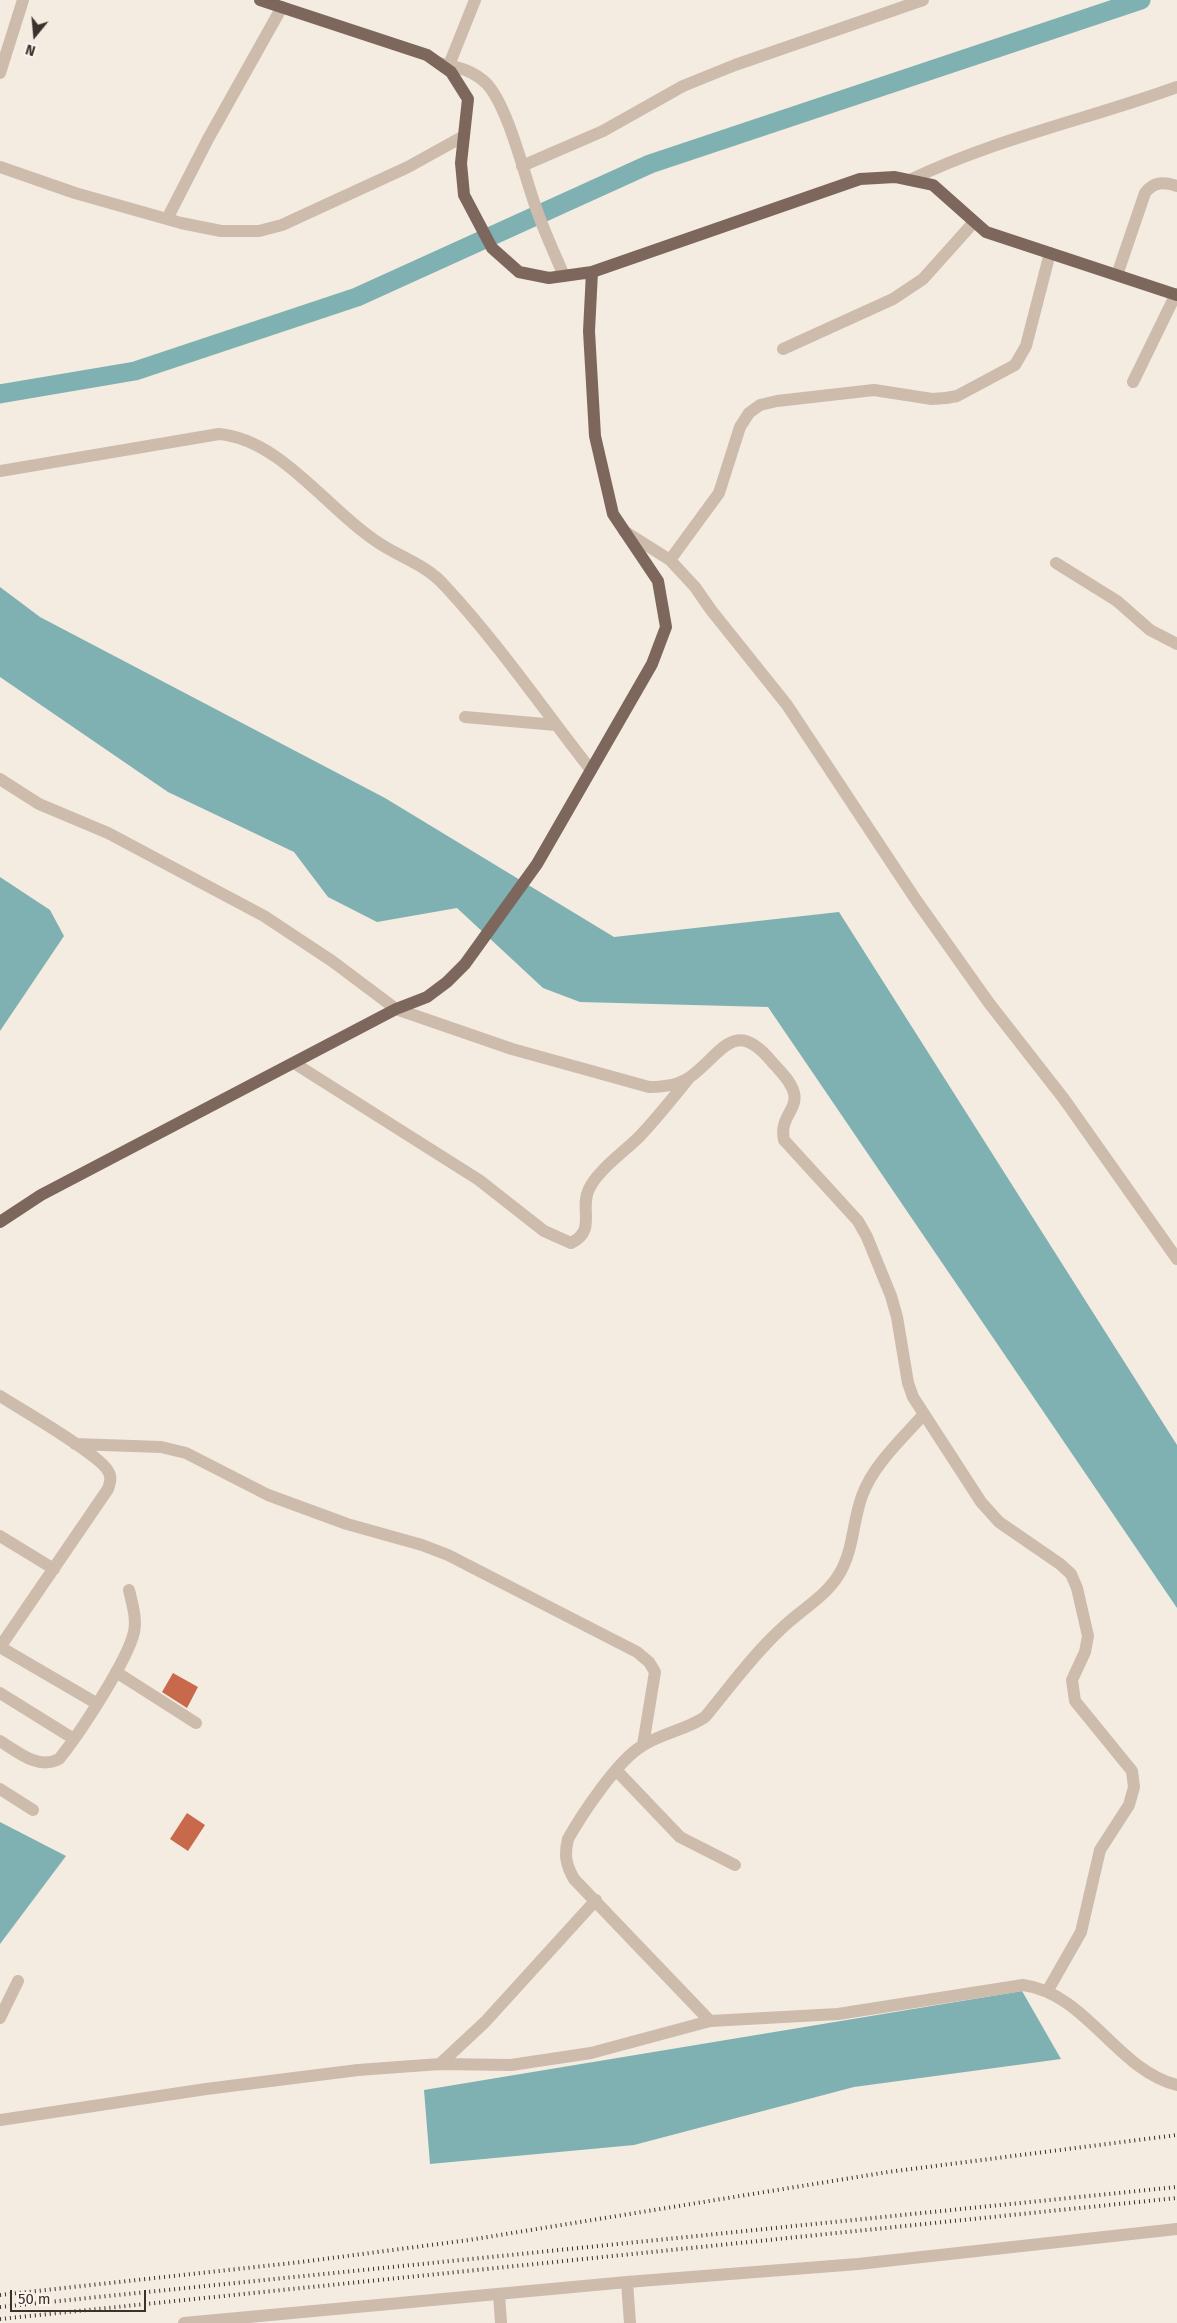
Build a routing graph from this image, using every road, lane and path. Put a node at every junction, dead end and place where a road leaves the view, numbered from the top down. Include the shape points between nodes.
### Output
1 (23, 0) edge
2 (260, 0) edge
3 (475, 0) edge
4 (923, 0) edge
5 (282, 7) junction
6 (443, 63) junction
7 (0, 73) edge
8 (1177, 87) edge
9 (464, 136) junction
10 (522, 166) junction
11 (0, 167) edge
12 (910, 180) junction
13 (1177, 186) edge
14 (167, 219) junction
15 (974, 222) junction
16 (1050, 253) junction
17 (592, 272) junction
18 (1117, 275) junction
19 (564, 276) junction
20 (1176, 295) edge
21 (783, 349) dead end
22 (1133, 382) dead end
23 (0, 471) edge
24 (624, 531) junction
25 (670, 560) junction
26 (1056, 563) dead end
27 (1177, 644) edge
28 (465, 717) dead end
29 (556, 725) junction
30 (591, 770) junction
31 (0, 779) edge
32 (396, 1009) junction
33 (294, 1062) junction
34 (689, 1078) junction
35 (0, 1222) edge
36 (1177, 1259) edge
37 (0, 1396) edge
38 (924, 1414) junction
39 (75, 1444) junction
40 (0, 1536) edge
41 (54, 1569) junction
42 (129, 1590) dead end
43 (0, 1647) edge
44 (116, 1672) junction
45 (0, 1693) edge
46 (96, 1703) junction
47 (196, 1723) dead end
48 (74, 1739) junction
49 (0, 1741) edge
50 (643, 1745) junction
51 (616, 1770) junction
52 (0, 1790) edge
53 (33, 1810) dead end
54 (736, 1865) dead end
55 (596, 1900) junction
56 (18, 1981) dead end
57 (1048, 1990) junction
58 (0, 2018) edge
59 (710, 2021) junction
60 (440, 2064) junction
61 (1177, 2085) edge
62 (0, 2120) edge
63 (1177, 2229) edge
64 (627, 2282) junction
65 (499, 2294) junction
66 (284, 2318) edge
67 (184, 2323) edge
68 (500, 2323) edge
69 (630, 2323) edge

1 - 7 street
2 - 5 main road
3 - 6 street
4 - 10 street via 734,65 683,86 603,131
5 - 6 main road
5 - 14 street
6 - 9 main road via 468,99
6 - 10 street via 464,68 488,86 509,126
8 - 12 street via 963,156
9 - 14 street via 408,167 282,225 259,231 221,231
9 - 19 main road via 461,163 464,195 492,248 519,272 549,278
10 - 19 street via 543,229
11 - 14 street via 75,193
12 - 15 main road via 934,185
12 - 17 main road via 860,178
13 - 18 street via 1159,183 1150,186 1145,193
15 - 16 main road via 986,232
15 - 21 street via 923,279 893,299
16 - 18 main road
16 - 25 street via 1026,346 1015,365 957,396 946,398 932,399 874,390 777,400 760,405 749,413 740,427 719,493
17 - 19 main road
17 - 24 main road via 589,331 595,436 612,514
18 - 20 main road
20 - 22 street
23 - 29 street via 219,434 247,441 288,466 371,538 432,572
24 - 25 street
24 - 30 main road via 658,581 666,627 652,664
25 - 36 street via 788,705 916,900 989,1003 1064,1099
26 - 27 street via 1117,601 1150,630
28 - 29 street
29 - 30 street
30 - 32 main road via 537,864 465,964 427,997
31 - 32 street via 39,804 108,833 264,916
32 - 33 main road
32 - 34 street via 512,1049 650,1087 664,1087
33 - 34 street via 479,1180 544,1232 571,1242 580,1238 585,1229 588,1190
33 - 35 main road via 41,1196
34 - 38 street via 716,1051 740,1039 762,1049 789,1082 795,1099 783,1122 784,1140 858,1221 867,1237 892,1296 908,1383
37 - 39 street
38 - 50 street via 867,1484 851,1547 838,1577 780,1630 706,1717
38 - 57 street via 981,1502 999,1522 1070,1574 1077,1588 1088,1636 1085,1652 1072,1680 1075,1701 1132,1771 1134,1787 1129,1805 1100,1850 1080,1932
39 - 41 street via 105,1466 111,1480
39 - 50 street via 161,1447 186,1453 268,1495 355,1527 448,1555 637,1652 649,1662 654,1672
40 - 41 street
41 - 43 street
42 - 44 street via 134,1631
43 - 46 street
44 - 46 street
44 - 47 street
45 - 48 street
46 - 48 street
48 - 49 street via 59,1759 51,1764 30,1759
50 - 51 street
51 - 54 street via 680,1837
51 - 55 street via 573,1830 565,1852 567,1866 574,1879
52 - 53 street
55 - 59 street
55 - 60 street via 485,2022
56 - 58 street
57 - 59 street via 1023,1984 1010,1985 838,2014
57 - 61 street via 1148,2074
59 - 60 street via 591,2053 544,2061 498,2066
60 - 62 street via 358,2070 206,2089
63 - 64 street via 858,2264
64 - 65 street
64 - 69 street
65 - 66 street
65 - 68 street
66 - 67 street

